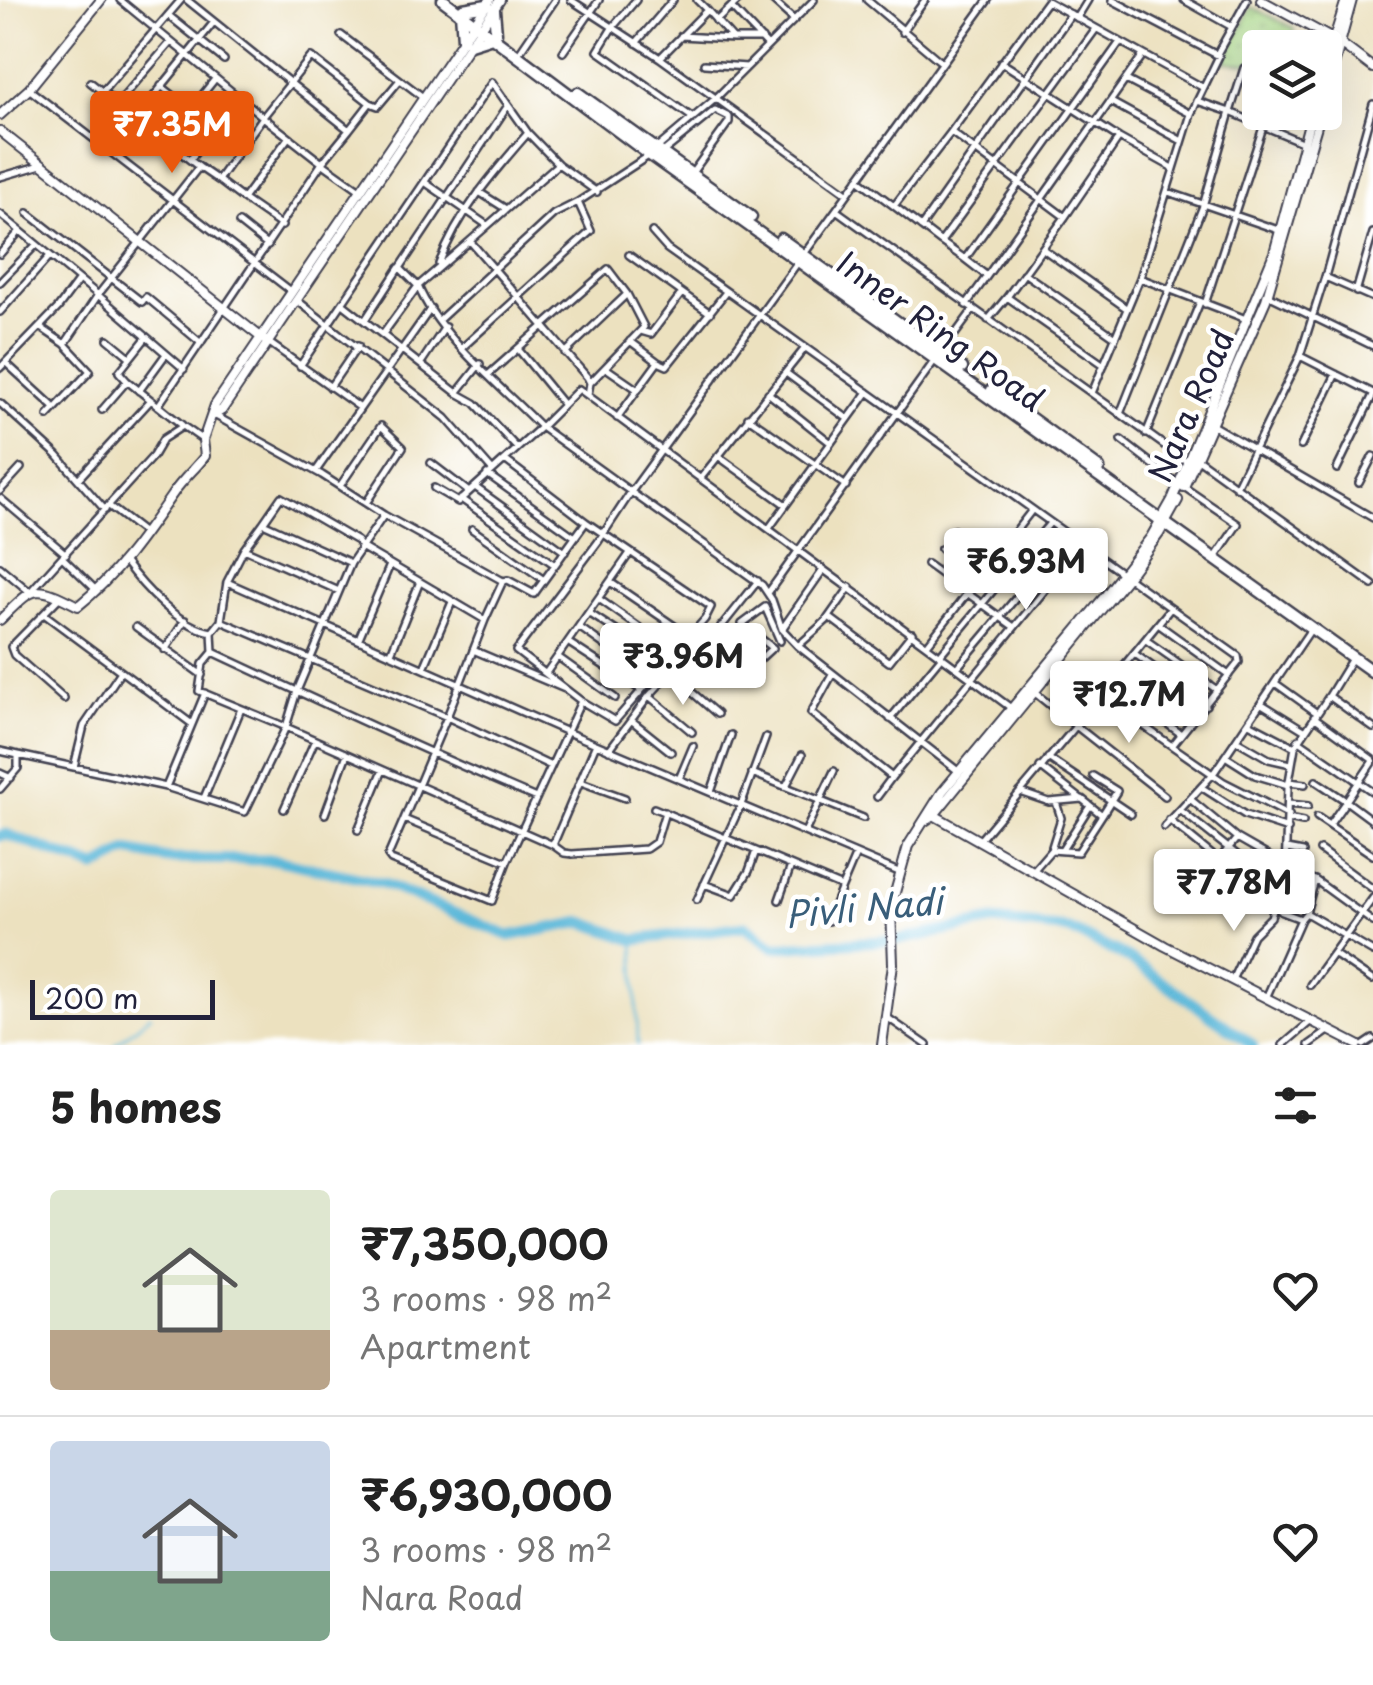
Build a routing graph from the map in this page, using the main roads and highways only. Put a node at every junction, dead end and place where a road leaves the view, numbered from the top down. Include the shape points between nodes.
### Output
1 (443, 0) edge
2 (452, 0) edge
3 (493, 4) edge
4 (462, 11) junction
5 (494, 36) junction
6 (657, 151) junction
7 (799, 257) junction
8 (1164, 519) junction
9 (1373, 669) edge

1 - 4 highway, Inner Ring Road
2 - 4 highway, Inner Ring Road
3 - 4 highway
3 - 5 highway
4 - 5 highway, Inner Ring Road
4 - 5 highway via 467,42
5 - 6 highway, Inner Ring Road
5 - 6 highway, Inner Ring Road
6 - 7 highway, Inner Ring Road
6 - 7 highway, Inner Ring Road
7 - 8 highway, Inner Ring Road
8 - 9 highway, Inner Ring Road
8 - 9 highway, Inner Ring Road

